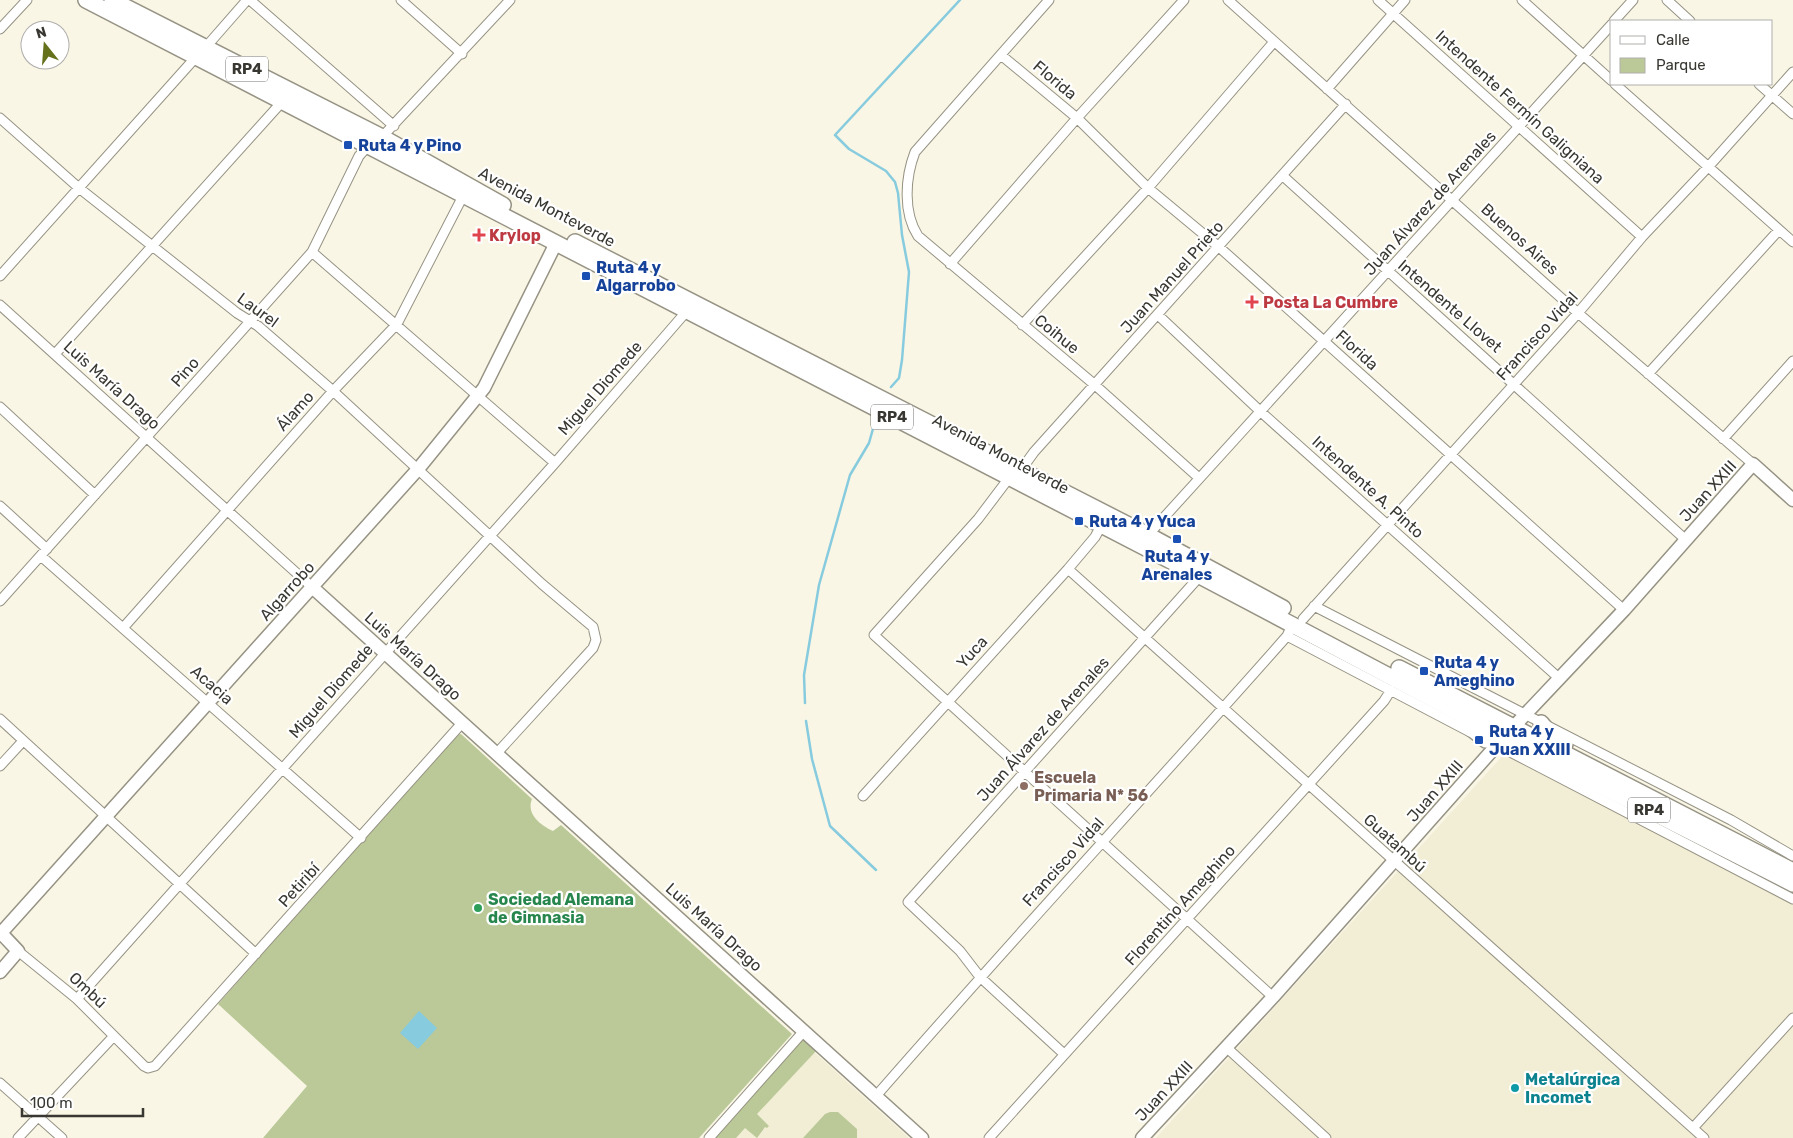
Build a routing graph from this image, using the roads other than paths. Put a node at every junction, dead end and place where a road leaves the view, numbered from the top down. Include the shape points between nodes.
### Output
1 (27, 0) edge
2 (86, 0) edge
3 (112, 0) edge
4 (249, 0) edge
5 (401, 0) edge
6 (510, 0) edge
7 (1049, 0) edge
8 (1184, 0) edge
9 (1228, 0) edge
10 (1378, 0) edge
11 (1405, 0) edge
12 (1522, 0) edge
13 (1633, 0) edge
14 (1667, 0) edge
15 (1393, 14) junction
16 (1616, 20) edge
17 (1689, 20) edge
18 (1610, 26) edge
19 (0, 30) edge
20 (1274, 43) junction
21 (200, 53) junction
22 (462, 54) junction
23 (1002, 55) junction
24 (1583, 56) junction
25 (1793, 72) edge
26 (1610, 79) edge
27 (1616, 85) edge
28 (1760, 85) edge
29 (1327, 89) junction
30 (1772, 95) junction
31 (281, 103) junction
32 (1346, 104) junction
33 (1793, 114) edge
34 (0, 118) edge
35 (1077, 118) junction
36 (394, 126) junction
37 (1520, 126) junction
38 (382, 137) junction
39 (367, 147) junction
40 (1709, 166) junction
41 (1283, 176) junction
42 (79, 188) junction
43 (1148, 188) junction
44 (463, 196) junction
45 (1452, 199) junction
46 (1780, 230) junction
47 (1642, 237) junction
48 (1793, 242) edge
49 (556, 243) junction
50 (152, 247) junction
51 (1219, 247) junction
52 (312, 252) junction
53 (950, 264) junction
54 (1388, 272) junction
55 (0, 276) edge
56 (0, 305) edge
57 (686, 312) junction
58 (1578, 314) junction
59 (1158, 315) junction
60 (250, 321) junction
61 (397, 324) junction
62 (1022, 325) junction
63 (1324, 342) junction
64 (54, 354) junction
65 (1793, 361) edge
66 (1648, 374) junction
67 (1515, 384) junction
68 (1095, 385) junction
69 (333, 391) junction
70 (479, 396) junction
71 (0, 407) edge
72 (1261, 412) junction
73 (147, 438) junction
74 (1723, 440) junction
75 (1451, 454) junction
76 (555, 463) junction
77 (1753, 464) junction
78 (418, 468) junction
79 (1015, 474) junction
80 (1199, 478) junction
81 (95, 495) junction
82 (1793, 500) edge
83 (0, 506) edge
84 (226, 512) junction
85 (1388, 524) junction
86 (1101, 526) junction
87 (491, 535) junction
88 (1148, 535) junction
89 (1686, 540) junction
90 (44, 553) junction
91 (1068, 569) junction
92 (1200, 576) junction
93 (312, 587) junction
94 (0, 601) edge
95 (1314, 606) junction
96 (1624, 610) junction
97 (1294, 627) junction
98 (122, 628) junction
99 (1144, 638) junction
100 (386, 652) junction
101 (1560, 679) junction
102 (1391, 690) junction
103 (207, 701) junction
104 (947, 702) junction
105 (1224, 707) junction
106 (1526, 715) junction
107 (0, 719) edge
108 (463, 722) junction
109 (1542, 723) junction
110 (1500, 737) junction
111 (23, 741) junction
112 (497, 753) junction
113 (0, 766) edge
114 (284, 769) junction
115 (1026, 772) junction
116 (1617, 780) junction
117 (1309, 784) junction
118 (863, 796) dead end
119 (105, 817) junction
120 (361, 838) junction
121 (1101, 841) junction
122 (1793, 856) edge
123 (1394, 863) junction
124 (1793, 871) edge
125 (180, 884) junction
126 (1793, 884) edge
127 (1793, 899) edge
128 (1188, 920) junction
129 (0, 932) edge
130 (18, 951) junction
131 (256, 954) junction
132 (0, 972) edge
133 (980, 977) junction
134 (1273, 997) junction
135 (77, 999) junction
136 (1793, 1018) edge
137 (804, 1031) junction
138 (113, 1037) junction
139 (1227, 1048) junction
140 (1064, 1054) junction
141 (154, 1066) joint
142 (0, 1083) edge
143 (876, 1096) junction
144 (38, 1117) junction
145 (1693, 1128) junction
146 (18, 1138) edge
147 (62, 1138) edge
148 (710, 1138) edge
149 (922, 1138) edge
150 (989, 1138) edge
151 (1142, 1138) edge
152 (1326, 1138) edge
153 (1704, 1138) edge

1 - 19 street
2 - 21 main road, Avenida Monteverde / RP4
3 - 21 main road, Avenida Monteverde / RP4
4 - 21 street
4 - 36 street
5 - 22 street
6 - 22 street
7 - 23 street
8 - 35 street
9 - 20 street, Buenos Aires
10 - 15 street, Intendente Fermín Galigniana
11 - 15 street
12 - 24 street
13 - 16 street, Juan Álvarez de Arenales
14 - 17 street
15 - 29 street
15 - 37 street, Intendente Fermín Galigniana
18 - 24 street, Juan Álvarez de Arenales
20 - 29 street, Buenos Aires
20 - 43 street
21 - 31 main road, Avenida Monteverde / RP4
21 - 38 main road, Avenida Monteverde / RP4
21 - 42 street
22 - 36 street
23 - 35 street, Florida
23 - 53 street, Coihue via 915,152 910,166 908,206 911,225 918,236
24 - 26 street
24 - 37 street, Juan Álvarez de Arenales
25 - 30 street, Francisco Vidal
27 - 40 street
28 - 30 street
29 - 32 street, Buenos Aires
30 - 33 street
30 - 40 street, Francisco Vidal
31 - 39 main road, Avenida Monteverde / RP4
31 - 50 street
32 - 41 street, Juan Manuel Prieto
32 - 45 street, Buenos Aires
34 - 42 street, Laurel
35 - 43 street, Florida
35 - 53 street
36 - 38 street
37 - 45 street, Juan Álvarez de Arenales
37 - 47 street, Intendente Fermín Galigniana
38 - 39 street
38 - 79 main road, Avenida Monteverde / RP4 via 493,200
39 - 44 main road, Avenida Monteverde / RP4
39 - 52 street, Pino via 359,156
40 - 46 street
40 - 47 street, Francisco Vidal
41 - 51 street, Juan Manuel Prieto
41 - 54 street, Intendente Llovet
42 - 50 street, Laurel
42 - 55 street
43 - 51 street, Florida
43 - 62 street
44 - 49 main road, Avenida Monteverde / RP4
44 - 61 street, Álamo
45 - 54 street, Juan Álvarez de Arenales
45 - 58 street, Buenos Aires
46 - 48 street
46 - 66 street
47 - 58 street, Francisco Vidal
49 - 57 main road, Avenida Monteverde / RP4
49 - 70 street, Algarrobo
50 - 60 street, Laurel
50 - 64 street
51 - 59 street, Juan Manuel Prieto
51 - 63 street, Florida
52 - 60 street, Pino
52 - 61 street
53 - 62 street, Coihue
54 - 63 street, Juan Álvarez de Arenales
54 - 67 street, Intendente Llovet
56 - 64 street, Luis María Drago
57 - 76 street, Miguel Diomede
57 - 79 main road, Avenida Monteverde / RP4
58 - 66 street, Buenos Aires
58 - 67 street, Francisco Vidal
59 - 68 street, Juan Manuel Prieto
59 - 72 street, Intendente A. Pinto
60 - 69 street, Laurel
60 - 73 street, Pino
61 - 69 street, Álamo
61 - 70 street
62 - 68 street, Coihue
63 - 72 street, Juan Álvarez de Arenales
63 - 75 street, Florida
64 - 73 street, Luis María Drago
65 - 74 street, Juan XXIII
66 - 74 street, Buenos Aires
67 - 75 street, Francisco Vidal
67 - 89 street, Intendente Llovet
68 - 79 street, Juan Manuel Prieto
68 - 80 street, Coihue
69 - 78 street, Laurel
69 - 84 street, Álamo
70 - 76 street
70 - 78 street, Algarrobo
71 - 81 street
72 - 80 street, Juan Álvarez de Arenales
72 - 85 street, Intendente A. Pinto
73 - 81 street, Pino
73 - 84 street, Luis María Drago
74 - 77 street, Buenos Aires
75 - 85 street, Francisco Vidal
75 - 96 street, Florida
76 - 87 street, Miguel Diomede
77 - 82 street, Buenos Aires
77 - 89 street, Juan XXIII
78 - 87 street, Laurel
78 - 93 street, Algarrobo
79 - 86 main road, Avenida Monteverde / RP4
79 - 88 main road, Avenida Monteverde / RP4
79 - 104 street, Juan Manuel Prieto via 874,635
80 - 88 street, Juan Álvarez de Arenales
81 - 90 street, Pino
83 - 90 street, Acacia
84 - 93 street, Luis María Drago
84 - 98 street, Álamo
85 - 95 street, Francisco Vidal
85 - 101 street, Intendente A. Pinto
86 - 91 street, Yuca
86 - 92 main road, Avenida Monteverde / RP4
87 - 100 street, Miguel Diomede
87 - 112 street, Laurel via 593,627 596,634 593,648
88 - 97 main road, Avenida Monteverde / RP4
89 - 96 street, Juan XXIII
90 - 94 street, Pino
90 - 98 street, Acacia
91 - 99 street, Guatambú
91 - 104 street, Yuca
92 - 97 main road, Avenida Monteverde / RP4
92 - 99 street, Juan Álvarez de Arenales
93 - 100 street, Luis María Drago
93 - 103 street, Algarrobo
95 - 97 street, Francisco Vidal
95 - 106 street
96 - 101 street, Juan XXIII
97 - 102 street
97 - 105 street, Francisco Vidal
97 - 110 main road, Avenida Monteverde / RP4
97 - 110 main road, Avenida Monteverde / RP4 via 1416,689 1422,699 1470,727
98 - 103 street, Acacia
99 - 105 street, Guatambú
99 - 115 street, Juan Álvarez de Arenales
100 - 108 street, Luis María Drago
100 - 114 street, Miguel Diomede
101 - 106 street, Juan XXIII
102 - 110 street
102 - 117 street, Florentino Ameghino via 1384,702
103 - 114 street, Acacia
103 - 119 street, Algarrobo
104 - 115 street
104 - 118 street, Yuca
105 - 117 street, Guatambú
105 - 121 street, Francisco Vidal
106 - 109 street
106 - 110 street, Juan XXIII
107 - 111 street
108 - 112 street, Luis María Drago
108 - 120 street, Petiribí
109 - 116 main road via 1550,734 1607,768
109 - 122 street via 1731,820
110 - 116 main road, Avenida Monteverde / RP4
110 - 123 street, Juan XXIII
110 - 126 main road, Avenida Monteverde / RP4
110 - 127 street
111 - 113 street
111 - 119 street
112 - 137 street, Luis María Drago
114 - 120 street, Acacia
114 - 125 street, Miguel Diomede
115 - 121 street
115 - 133 street, Juan Álvarez de Arenales via 908,902 960,951
116 - 124 main road, Avenida Monteverde / RP4
117 - 123 street, Guatambú
117 - 128 street, Florentino Ameghino
119 - 125 street
119 - 129 street, Algarrobo
120 - 131 street, Petiribí
121 - 128 street
121 - 133 street, Francisco Vidal
123 - 134 street, Juan XXIII
123 - 145 street, Guatambú
125 - 131 street
125 - 135 street, Miguel Diomede
128 - 134 street
128 - 140 street, Florentino Ameghino
129 - 130 street, Ombú
130 - 132 street
130 - 135 street, Ombú
131 - 141 street, Petiribí
133 - 140 street
133 - 143 street, Francisco Vidal
134 - 139 street, Juan XXIII
135 - 138 street, Ombú
136 - 145 street
137 - 143 street, Luis María Drago
137 - 148 street
138 - 141 street, Ombú via 144,1066
138 - 144 street
139 - 151 street, Juan XXIII
139 - 152 street
140 - 150 street, Florentino Ameghino
142 - 144 street
143 - 149 street, Luis María Drago
144 - 146 street
144 - 147 street
145 - 153 street, Guatambú

